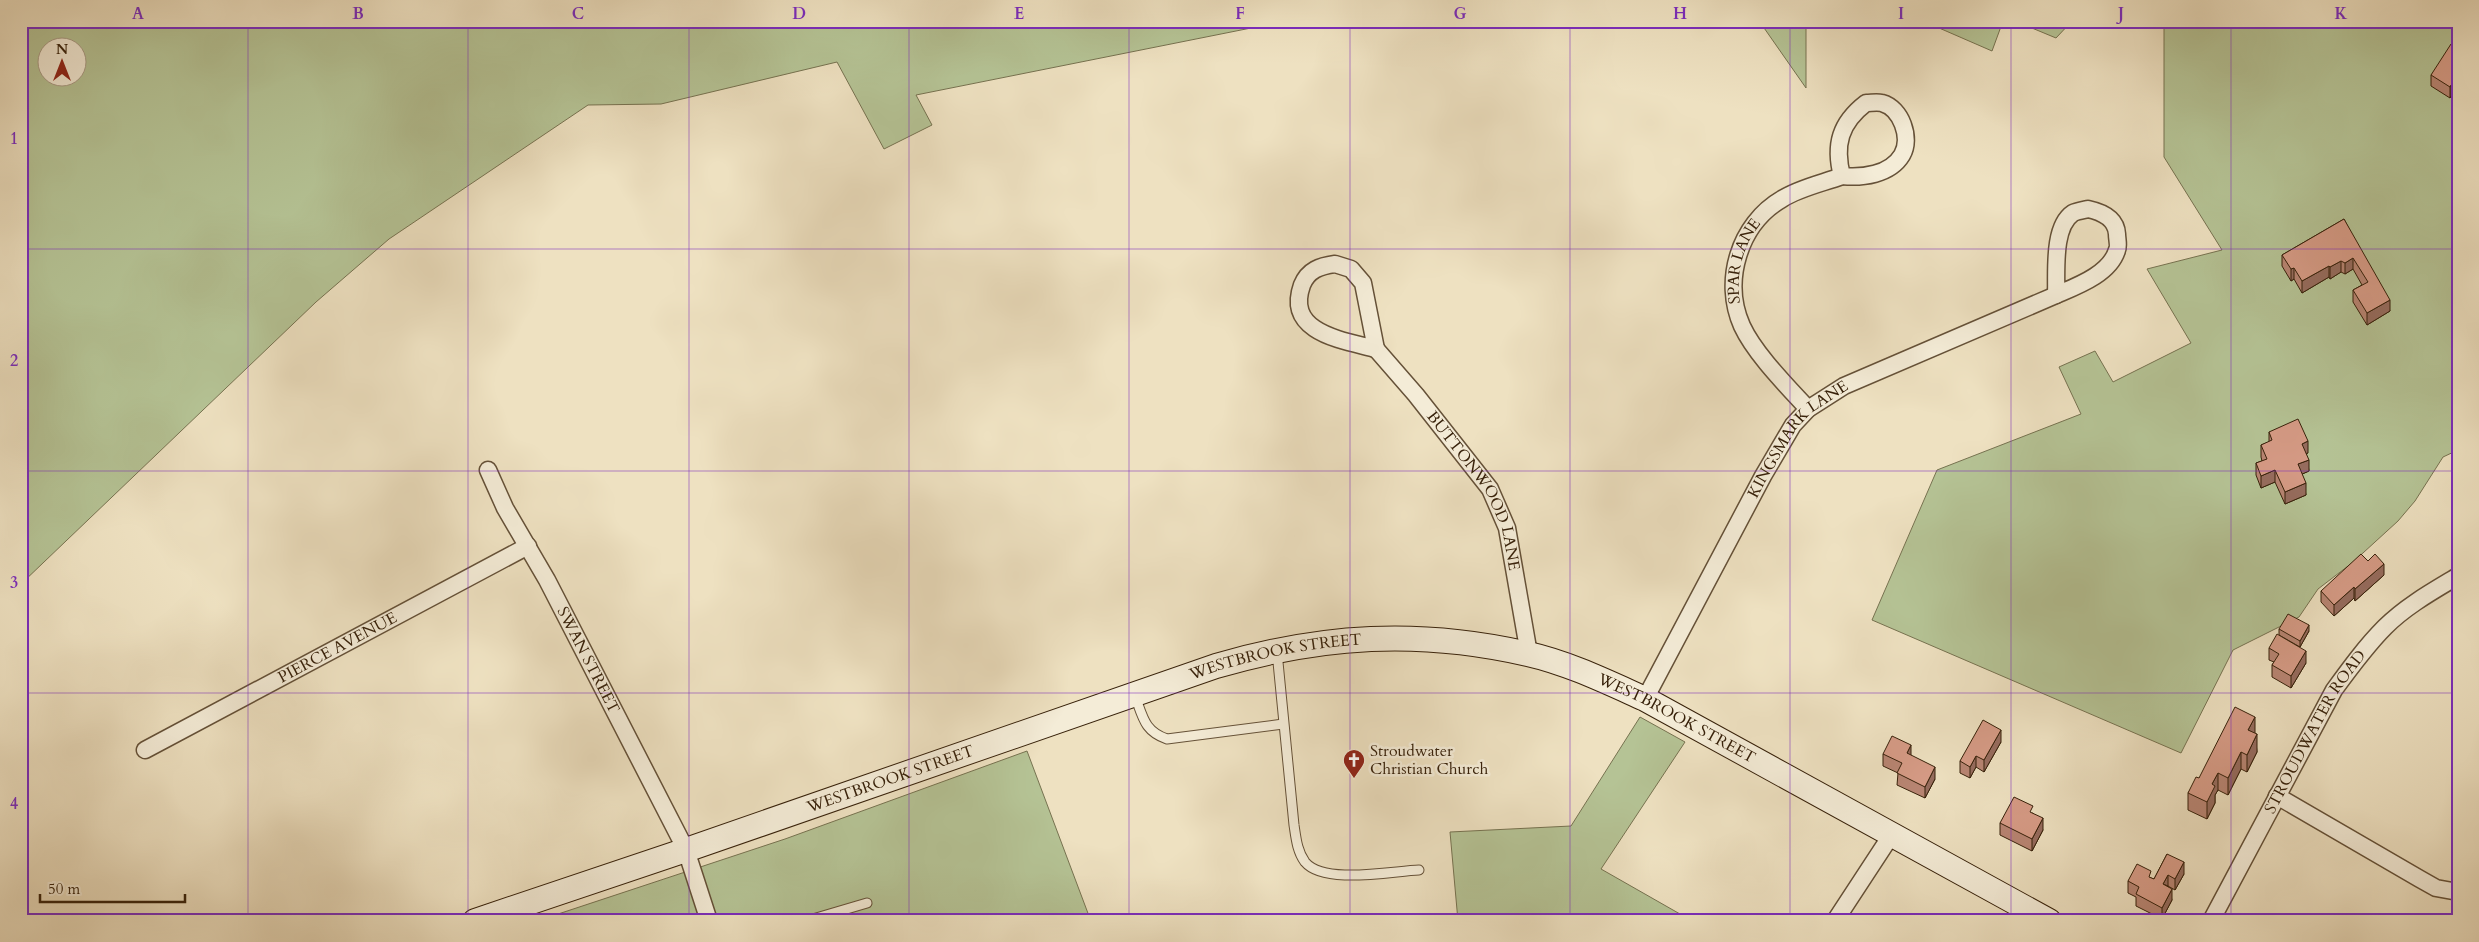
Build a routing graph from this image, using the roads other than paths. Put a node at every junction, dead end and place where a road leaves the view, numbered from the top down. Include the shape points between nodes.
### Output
1 (1842, 176) junction
2 (2056, 295) junction
3 (1376, 349) junction
4 (1808, 409) junction
5 (488, 470) dead end
6 (528, 546) junction
7 (2458, 576) edge
8 (1276, 649) junction
9 (1529, 654) junction
10 (1134, 693) junction
11 (1645, 699) junction
12 (1283, 724) junction
13 (145, 750) dead end
14 (2277, 796) junction
15 (1892, 834) junction
16 (686, 850) junction
17 (1419, 870) dead end
18 (2458, 892) edge
19 (867, 903) dead end
20 (476, 921) edge
21 (709, 921) edge
22 (806, 921) edge
23 (1835, 921) edge
24 (2049, 921) edge
25 (2211, 921) edge

1 - 1 street, SPAR LANE via 1872,175 1888,168 1902,154 1906,131 1897,112 1882,104 1866,104 1852,114 1842,133 1837,155
1 - 4 street, SPAR LANE via 1782,199 1760,216 1738,252 1733,276 1742,325 1758,350
2 - 2 street, KINGSMARK LANE via 2092,278 2106,267 2118,250 2116,227 2104,213 2088,208 2073,213 2062,228 2057,249
2 - 4 street, KINGSMARK LANE via 1844,386
3 - 3 street via 1363,283 1351,269 1335,264 1318,267 1305,277 1297,299 1304,320 1318,332
3 - 9 street, BUTTONWOOD LANE via 1490,489 1507,528
4 - 11 street, KINGSMARK LANE via 1793,425 1771,462
5 - 6 street, SWAN STREET via 505,508
6 - 13 street, PIERCE AVENUE
6 - 16 street, SWAN STREET
7 - 14 street, STROUDWATER ROAD via 2416,601 2393,620 2359,657 2334,690
8 - 9 main road, WESTBROOK STREET via 1322,641 1412,637
8 - 10 main road, WESTBROOK STREET
8 - 12 lane
9 - 11 main road, WESTBROOK STREET
10 - 12 lane via 1145,724 1154,735 1167,740
10 - 16 main road, WESTBROOK STREET
11 - 15 main road, WESTBROOK STREET
12 - 17 lane via 1294,825 1298,849 1306,863 1332,876
14 - 18 street via 2420,880 2436,888
14 - 25 street, STROUDWATER ROAD
15 - 23 street
15 - 24 main road, WESTBROOK STREET
16 - 20 main road, WESTBROOK STREET
16 - 21 street, SWAN STREET
19 - 22 lane

